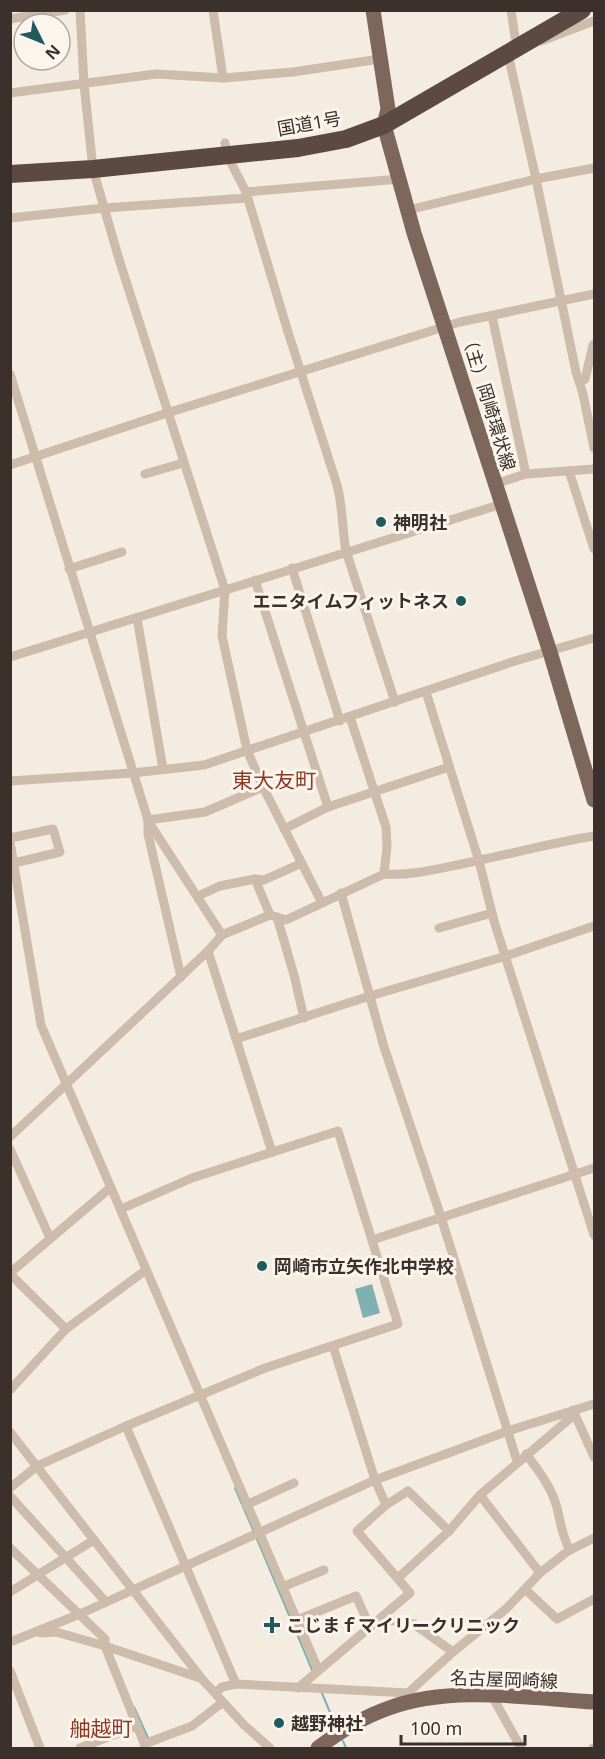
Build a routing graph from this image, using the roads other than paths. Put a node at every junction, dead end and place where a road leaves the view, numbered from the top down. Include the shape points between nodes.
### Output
1 (65, 10) edge
2 (80, 10) edge
3 (213, 10) edge
4 (366, 10) edge
5 (375, 10) edge
6 (511, 10) edge
7 (562, 10) edge
8 (582, 10) edge
9 (10, 19) edge
10 (594, 21) edge
11 (377, 32) junction
12 (518, 44) junction
13 (380, 59) junction
14 (223, 78) junction
15 (84, 84) junction
16 (10, 93) edge
17 (386, 117) junction
18 (226, 149) junction
19 (10, 163) edge
20 (92, 164) junction
21 (594, 168) edge
22 (10, 174) edge
23 (400, 179) junction
24 (536, 179) junction
25 (247, 195) junction
26 (104, 208) junction
27 (408, 210) junction
28 (10, 218) edge
29 (594, 294) edge
30 (562, 301) junction
31 (492, 316) junction
32 (445, 326) junction
33 (594, 345) edge
34 (301, 370) junction
35 (10, 374) edge
36 (580, 383) junction
37 (167, 412) junction
38 (594, 448) edge
39 (36, 457) junction
40 (183, 463) junction
41 (10, 465) edge
42 (594, 469) edge
43 (569, 471) junction
44 (145, 474) dead end
45 (526, 474) junction
46 (495, 484) junction
47 (502, 504) junction
48 (594, 549) edge
49 (346, 551) junction
50 (122, 552) dead end
51 (292, 568) junction
52 (69, 569) junction
53 (255, 580) junction
54 (225, 590) junction
55 (136, 618) junction
56 (89, 633) junction
57 (594, 638) edge
58 (550, 652) junction
59 (10, 657) edge
60 (426, 692) junction
61 (395, 702) junction
62 (350, 717) junction
63 (340, 721) junction
64 (305, 732) junction
65 (247, 750) junction
66 (449, 767) junction
67 (163, 770) junction
68 (133, 772) junction
69 (10, 781) edge
70 (263, 787) junction
71 (375, 792) junction
72 (594, 800) edge
73 (328, 807) junction
74 (147, 820) junction
75 (284, 829) junction
76 (594, 836) edge
77 (10, 840) edge
78 (479, 861) junction
79 (14, 863) junction
80 (302, 863) junction
81 (384, 874) junction
82 (255, 879) junction
83 (341, 893) junction
84 (198, 896) junction
85 (322, 903) junction
86 (492, 912) junction
87 (274, 916) junction
88 (594, 926) edge
89 (439, 928) dead end
90 (222, 935) junction
91 (208, 951) junction
92 (506, 956) junction
93 (180, 977) junction
94 (370, 996) junction
95 (304, 1018) junction
96 (236, 1039) junction
97 (66, 1084) junction
98 (10, 1137) edge
99 (10, 1149) edge
100 (272, 1152) junction
101 (594, 1168) edge
102 (576, 1174) junction
103 (111, 1188) junction
104 (121, 1209) junction
105 (441, 1217) junction
106 (593, 1223) edge
107 (594, 1235) edge
108 (50, 1238) junction
109 (372, 1240) junction
110 (146, 1270) junction
111 (10, 1273) edge
112 (66, 1329) junction
113 (333, 1346) junction
114 (10, 1390) edge
115 (200, 1395) junction
116 (594, 1404) edge
117 (573, 1412) junction
118 (126, 1426) junction
119 (508, 1431) junction
120 (10, 1432) edge
121 (526, 1454) junction
122 (594, 1457) edge
123 (517, 1461) junction
124 (37, 1466) junction
125 (375, 1480) junction
126 (294, 1484) dead end
127 (10, 1488) edge
128 (480, 1495) junction
129 (10, 1496) edge
130 (246, 1505) junction
131 (386, 1505) junction
132 (449, 1531) junction
133 (258, 1534) junction
134 (594, 1538) edge
135 (94, 1540) junction
136 (10, 1548) edge
137 (570, 1550) junction
138 (66, 1558) junction
139 (186, 1566) junction
140 (324, 1570) dead end
141 (540, 1573) junction
142 (39, 1575) junction
143 (398, 1578) junction
144 (282, 1587) junction
145 (132, 1590) junction
146 (526, 1590) junction
147 (10, 1592) edge
148 (106, 1602) junction
149 (593, 1604) edge
150 (80, 1614) junction
151 (381, 1619) junction
152 (297, 1620) junction
153 (370, 1628) junction
154 (14, 1640) edge
155 (105, 1646) junction
156 (453, 1652) junction
157 (10, 1671) edge
158 (315, 1672) junction
159 (202, 1679) junction
160 (236, 1684) junction
161 (298, 1688) junction
162 (322, 1689) junction
163 (215, 1693) junction
164 (492, 1696) junction
165 (412, 1697) junction
166 (223, 1702) junction
167 (594, 1702) edge
168 (136, 1726) junction
169 (145, 1746) edge
170 (40, 1749) edge
171 (80, 1749) edge
172 (270, 1749) edge
173 (318, 1749) edge
174 (521, 1749) edge

1 - 9 street
2 - 15 street
3 - 14 street
4 - 11 street
5 - 11 main road, （主）岡崎環状線
6 - 12 street
7 - 12 highway, 国道1号
8 - 12 highway, 国道1号
10 - 12 street via 543,41
11 - 13 main road, （主）岡崎環状線
12 - 17 highway, 国道1号
12 - 24 street
13 - 14 street
13 - 17 main road, （主）岡崎環状線
14 - 15 street via 156,74
15 - 16 street
15 - 20 street
17 - 18 highway, 国道1号 via 346,139 298,148
17 - 23 main road, （主）岡崎環状線
18 - 20 highway, 国道1号
18 - 25 street
19 - 20 highway, 国道1号
20 - 22 highway, 国道1号
20 - 26 street
21 - 24 street
23 - 25 street
23 - 27 main road, （主）岡崎環状線
24 - 27 street
24 - 30 street
25 - 26 street
25 - 34 street
26 - 28 street
26 - 37 street
27 - 32 main road, （主）岡崎環状線
29 - 30 street
30 - 31 street
30 - 36 street
31 - 32 street
31 - 45 street
32 - 34 street
32 - 46 main road, （主）岡崎環状線
33 - 36 street via 585,379
34 - 37 street
34 - 49 street via 343,507
35 - 39 street
36 - 38 street
37 - 39 street
37 - 40 street
39 - 41 street
39 - 52 street
40 - 44 street
40 - 54 street
42 - 43 street
43 - 45 street
43 - 48 street
45 - 46 street
46 - 47 main road, （主）岡崎環状線
47 - 49 street
47 - 58 main road, （主）岡崎環状線
49 - 51 street
49 - 61 street
50 - 52 street
51 - 53 street
51 - 63 street
52 - 56 street
53 - 54 street
53 - 64 street
54 - 55 street
54 - 65 street via 222,636
55 - 56 street
55 - 67 street
56 - 59 street
56 - 68 street
57 - 58 street
58 - 60 street
58 - 72 main road, （主）岡崎環状線
60 - 61 street
60 - 66 street
61 - 62 street
62 - 63 street
62 - 71 street
63 - 64 street
64 - 65 street
64 - 73 street
65 - 67 street via 204,765
65 - 70 street
66 - 71 street
66 - 78 street
67 - 68 street
68 - 69 street
68 - 74 street
70 - 74 street via 205,812
70 - 75 street
71 - 73 street
71 - 81 street via 386,827
73 - 75 street
74 - 84 street
74 - 93 street
75 - 80 street
76 - 78 street
77 - 79 street
77 - 79 street via 53,830 60,852
78 - 81 street via 427,872
78 - 86 street
79 - 97 street via 41,1025
80 - 82 street via 264,880
80 - 85 street
81 - 83 street
82 - 84 street via 220,886
82 - 87 street
83 - 85 street
83 - 94 street
84 - 90 street
85 - 87 street via 286,920
86 - 89 street
86 - 92 street
87 - 90 street
87 - 95 street
88 - 92 street
90 - 91 street
91 - 93 street
91 - 96 street
92 - 94 street
92 - 102 street
93 - 97 street
94 - 95 street
94 - 105 street
95 - 96 street
96 - 100 street
97 - 98 street
97 - 103 street
99 - 108 street
100 - 104 street via 192,1178
100 - 109 street via 338,1131
101 - 102 street
102 - 105 street
102 - 106 street
103 - 104 street
103 - 108 street
104 - 110 street
105 - 109 street
105 - 119 street
106 - 107 street
108 - 111 street
109 - 113 street via 398,1324
110 - 112 street
110 - 115 street
111 - 112 street
112 - 114 street
113 - 115 street
113 - 125 street
115 - 118 street
115 - 130 street
116 - 117 street
117 - 119 street
117 - 121 street
117 - 122 street
118 - 124 street
118 - 139 street
119 - 123 street
119 - 125 street
120 - 124 street
121 - 123 street
121 - 137 street via 544,1477
123 - 128 street
124 - 127 street
124 - 135 street
125 - 131 street
125 - 133 street
126 - 130 street
128 - 132 street
128 - 141 street
129 - 138 street
130 - 133 street
131 - 132 street via 408,1491
131 - 143 street via 357,1531
132 - 143 street
133 - 139 street
133 - 144 street
134 - 137 street
135 - 138 street
135 - 145 street
136 - 142 street
137 - 141 street
138 - 142 street
138 - 148 street
139 - 145 street
139 - 160 street
140 - 144 street
141 - 146 street
142 - 147 street
142 - 150 street
143 - 151 street via 410,1593
144 - 152 street
145 - 148 street
145 - 159 street
146 - 149 street via 557,1619
146 - 156 street
148 - 150 street
150 - 154 street
150 - 155 street via 105,1639
151 - 153 street
151 - 156 street via 414,1624
152 - 153 street via 356,1596
152 - 158 street
153 - 158 street
154 - 155 street via 56,1632
155 - 159 street
155 - 168 street
156 - 165 street
157 - 170 street
158 - 161 street
158 - 162 street
159 - 163 street
160 - 161 street
160 - 163 street
161 - 162 street
162 - 165 street
163 - 166 street
164 - 165 main road, 名古屋岡崎線
164 - 167 main road, 名古屋岡崎線
164 - 174 street
165 - 173 main road, 名古屋岡崎線 via 339,1732
166 - 169 street via 192,1726
166 - 172 street
168 - 169 street
168 - 171 street

